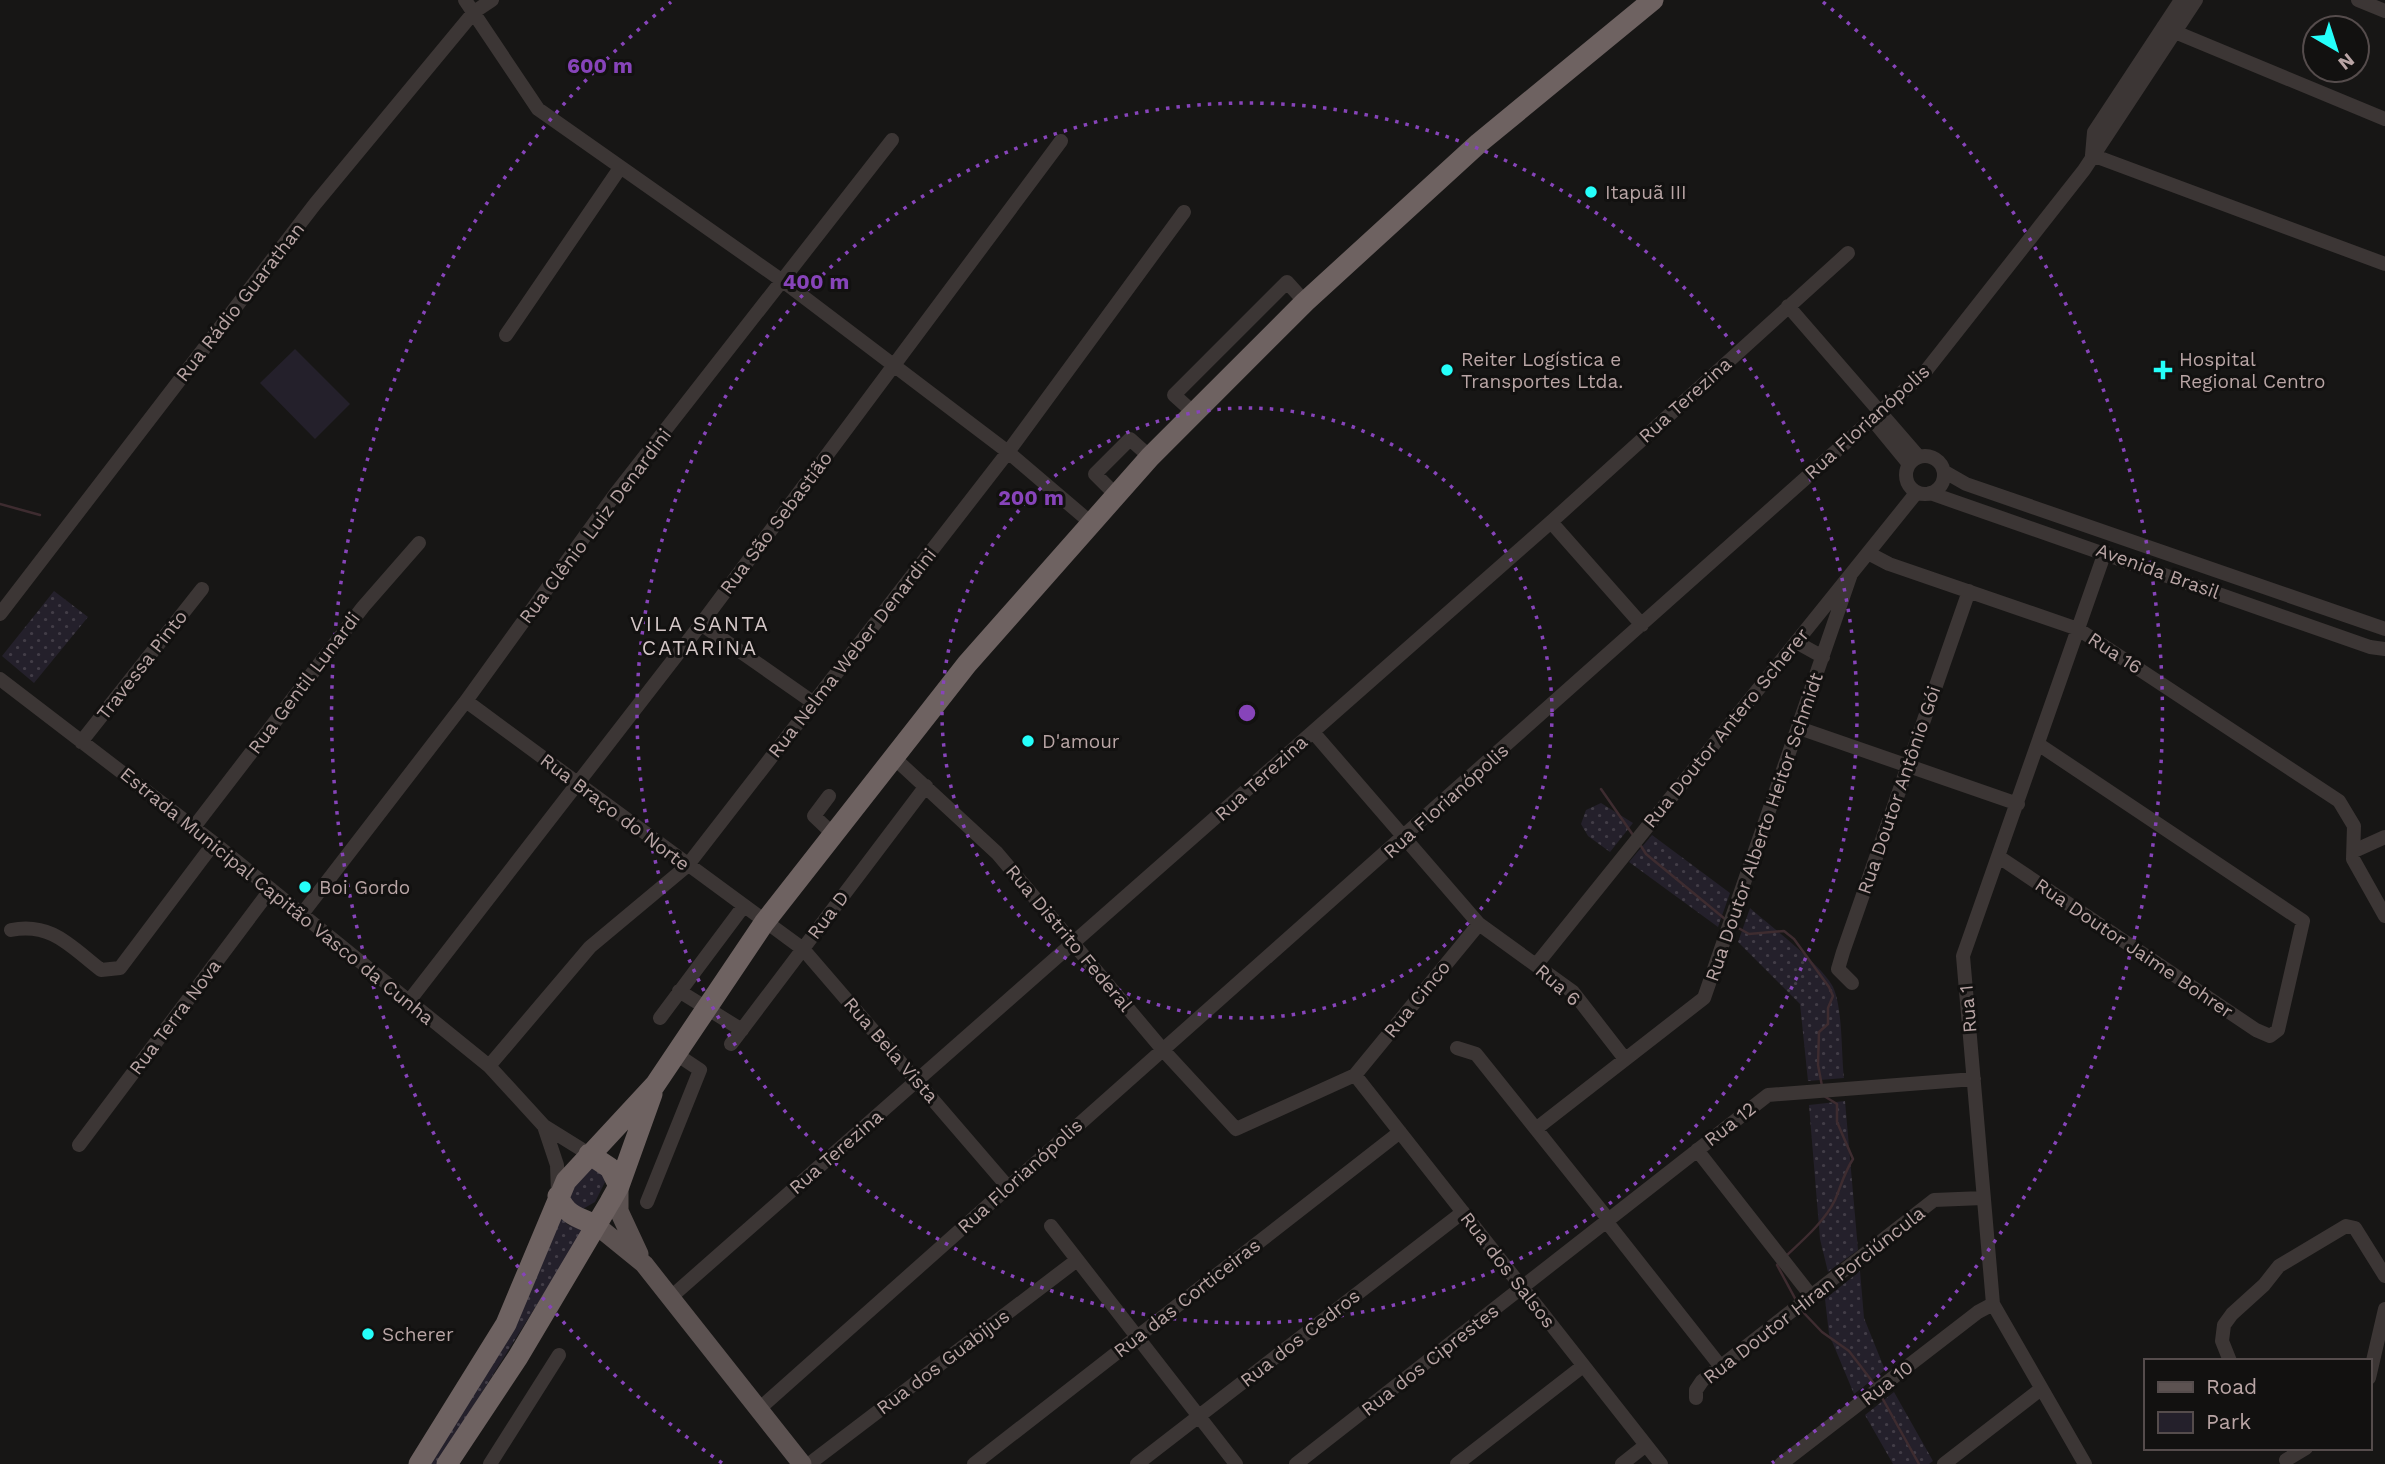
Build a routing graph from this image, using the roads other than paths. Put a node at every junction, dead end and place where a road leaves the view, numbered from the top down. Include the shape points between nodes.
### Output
1 (492, 0) edge
2 (1653, 0) edge
3 (2181, 0) edge
4 (2196, 0) edge
5 (2358, 0) edge
6 (470, 6) edge
7 (2385, 11) edge
8 (2168, 31) junction
9 (2385, 119) edge
10 (892, 140) dead end
11 (1061, 141) dead end
12 (2092, 155) junction
13 (620, 168) junction
14 (1184, 212) dead end
15 (1848, 253) dead end
16 (2385, 264) edge
17 (784, 282) junction
18 (1305, 302) junction
19 (1788, 306) junction
20 (1260, 309) junction
21 (1278, 329) junction
22 (506, 335) dead end
23 (1217, 351) junction
24 (895, 366) junction
25 (1235, 372) junction
26 (1194, 413) junction
27 (1876, 415) junction
28 (1008, 452) junction
29 (1914, 460) junction
30 (1945, 472) junction
31 (1924, 492) junction
32 (1090, 522) junction
33 (1551, 522) junction
34 (419, 543) dead end
35 (2105, 552) junction
36 (1868, 553) junction
37 (2172, 555) junction
38 (1851, 574) junction
39 (2165, 574) junction
40 (202, 589) dead end
41 (1969, 591) junction
42 (0, 614) edge
43 (701, 624) junction
44 (1643, 625) junction
45 (2078, 629) junction
46 (2385, 629) edge
47 (1796, 642) junction
48 (2385, 649) edge
49 (1823, 657) junction
50 (0, 679) edge
51 (466, 701) junction
52 (814, 703) junction
53 (1799, 728) junction
54 (1313, 732) junction
55 (81, 742) junction
56 (2038, 744) junction
57 (892, 756) junction
58 (1907, 765) junction
59 (576, 783) junction
60 (926, 786) junction
61 (829, 796) dead end
62 (2018, 804) junction
63 (194, 827) junction
64 (833, 834) junction
65 (2385, 837) edge
66 (1405, 838) junction
67 (214, 843) junction
68 (2354, 851) junction
69 (1999, 857) junction
70 (687, 866) junction
71 (271, 889) junction
72 (743, 907) junction
73 (302, 914) junction
74 (2385, 916) edge
75 (764, 923) junction
76 (1479, 924) junction
77 (11, 930) dead end
78 (1073, 945) junction
79 (803, 949) junction
80 (1536, 965) junction
81 (1852, 983) dead end
82 (679, 991) junction
83 (409, 1001) junction
84 (707, 1009) junction
85 (660, 1018) dead end
86 (742, 1030) junction
87 (731, 1044) dead end
88 (1457, 1048) dead end
89 (1163, 1050) junction
90 (676, 1054) junction
91 (1625, 1059) junction
92 (489, 1066) junction
93 (1355, 1075) junction
94 (1974, 1079) junction
95 (917, 1081) junction
96 (655, 1085) junction
97 (544, 1126) junction
98 (1537, 1128) junction
99 (1400, 1132) junction
100 (79, 1145) dead end
101 (1697, 1150) junction
102 (589, 1154) junction
103 (619, 1186) junction
104 (1008, 1187) junction
105 (558, 1196) junction
106 (1983, 1198) junction
107 (647, 1202) dead end
108 (1463, 1212) junction
109 (1607, 1220) junction
110 (596, 1225) junction
111 (1051, 1226) dead end
112 (1563, 1255) joint
113 (1077, 1260) junction
114 (644, 1264) junction
115 (2385, 1276) edge
116 (1522, 1288) junction
117 (671, 1297) junction
118 (1812, 1297) junction
119 (1993, 1304) junction
120 (2385, 1308) edge
121 (1137, 1337) junction
122 (559, 1355) dead end
123 (2229, 1359) edge
124 (1583, 1366) junction
125 (1721, 1367) junction
126 (2371, 1369) edge
127 (2041, 1389) junction
128 (1696, 1398) dead end
129 (759, 1409) junction
130 (1199, 1416) junction
131 (1646, 1445) junction
132 (2302, 1450) edge
133 (2284, 1458) edge
134 (419, 1464) edge
135 (447, 1464) edge
136 (490, 1464) edge
137 (802, 1464) edge
138 (809, 1464) edge
139 (974, 1464) edge
140 (1137, 1464) edge
141 (1236, 1464) edge
142 (1296, 1464) edge
143 (1457, 1464) edge
144 (1622, 1464) edge
145 (1661, 1464) edge
146 (1781, 1464) edge
147 (1944, 1464) edge
148 (2085, 1464) edge

1 - 6 street, Rua Rádio Guarathan
2 - 18 highway via 1479,143
3 - 8 street, Rua Florianópolis
4 - 8 street, Rua Florianópolis
5 - 7 street
6 - 13 street via 538,109
6 - 42 street, Rua Rádio Guarathan
8 - 9 street
8 - 12 street, Rua Florianópolis
10 - 17 street, Rua Clênio Luiz Denardini
11 - 24 street, Rua São Sebastião
12 - 16 street
12 - 27 street, Rua Florianópolis via 1934,362
13 - 17 street
13 - 22 street
14 - 28 street, Rua Nelma Weber Denardini
15 - 19 street, Rua Terezina
17 - 24 street
17 - 51 street, Rua Clênio Luiz Denardini via 616,493
18 - 20 street via 1287,282
18 - 21 highway
19 - 27 street, Avenida Brasil
19 - 33 street, Rua Terezina
20 - 21 street
20 - 23 street
21 - 25 highway
23 - 25 street
23 - 26 street via 1174,395
24 - 28 street
24 - 43 street, Rua São Sebastião
25 - 26 highway
26 - 32 highway
27 - 29 street, Avenida Brasil
27 - 44 street, Rua Florianópolis
28 - 32 street
28 - 52 street, Rua Nelma Weber Denardini
29 - 30 street, Avenida Brasil via 1936,460
29 - 31 street, Avenida Brasil via 1906,473 1909,484
30 - 31 street via 1943,482
30 - 37 street, Avenida Brasil via 1966,484
31 - 35 street, Avenida Brasil
31 - 36 street, Rua Doutor Antero Scherer
32 - 57 highway
33 - 44 street
33 - 54 street, Rua Terezina
34 - 63 street, Rua Gentil Lunardi via 363,607
35 - 39 street, Avenida Brasil
35 - 45 street, Rua 1
36 - 38 street, Rua Doutor Antero Scherer
36 - 41 street, Rua 16
37 - 39 street
37 - 46 street, Avenida Brasil
38 - 47 street, Rua Doutor Antero Scherer
38 - 49 street, Rua Doutor Alberto Heitor Schmidt
39 - 48 street, Avenida Brasil
40 - 55 street, Travessa Pinto
41 - 45 street, Rua 16
41 - 58 street, Rua Doutor Antônio Gói
43 - 52 street
43 - 59 street, Rua São Sebastião
44 - 66 street, Rua Florianópolis
45 - 56 street, Rua 1
45 - 68 street, Rua 16 via 2339,802 2354,826
47 - 49 street
47 - 80 street, Rua Doutor Antero Scherer
49 - 53 street, Rua Doutor Alberto Heitor Schmidt
50 - 55 street, Estrada Municipal Capitão Vasco da Cunha
51 - 59 street, Rua Braço do Norte
51 - 73 street, Rua Clênio Luiz Denardini
52 - 70 street, Rua Nelma Weber Denardini
53 - 58 street
53 - 91 street, Rua Doutor Alberto Heitor Schmidt via 1704,998
54 - 66 street, Rua 6
54 - 78 street, Rua Terezina
55 - 63 street, Estrada Municipal Capitão Vasco da Cunha
56 - 62 street, Rua 1
56 - 69 street, Rua Doutor Jaime Bohrer via 2303,921 2278,1030 2270,1037 2256,1030
57 - 60 street, Rua Distrito Federal
57 - 64 highway
58 - 62 street
58 - 81 street, Rua Doutor Antônio Gói via 1838,970
59 - 70 street, Rua Braço do Norte
59 - 83 street, Rua São Sebastião
60 - 78 street, Rua Distrito Federal via 997,853
60 - 79 street, Rua D
61 - 64 street via 814,816
62 - 69 street, Rua 1
63 - 67 street, Estrada Municipal Capitão Vasco da Cunha
64 - 75 highway
65 - 68 street
66 - 76 street, Rua 6
66 - 89 street, Rua Florianópolis
67 - 71 street, Estrada Municipal Capitão Vasco da Cunha
67 - 77 street via 120,968 101,970 51,932
68 - 74 street via 2353,859
69 - 94 street, Rua 1 via 1964,956
70 - 72 street, Rua Braço do Norte
70 - 92 street, Rua Nelma Weber Denardini via 590,947
71 - 73 street, Estrada Municipal Capitão Vasco da Cunha
71 - 100 street, Rua Terra Nova
72 - 75 street, Rua Braço do Norte
72 - 82 street
73 - 83 street, Estrada Municipal Capitão Vasco da Cunha
75 - 79 street, Rua Bela Vista
75 - 84 highway
76 - 80 street, Rua 6
76 - 93 street, Rua Cinco
78 - 89 street, Rua Distrito Federal
78 - 95 street, Rua Terezina
79 - 86 street, Rua D
79 - 95 street, Rua Bela Vista
80 - 91 street, Rua 6 via 1573,992
82 - 84 street
82 - 85 street
83 - 92 street, Estrada Municipal Capitão Vasco da Cunha
84 - 86 street
84 - 90 highway
86 - 87 street, Rua D
88 - 98 street via 1476,1054
89 - 93 street, Rua Distrito Federal via 1236,1129
89 - 104 street, Rua Florianópolis
90 - 96 highway
90 - 107 street via 700,1070
91 - 98 street, Rua Doutor Alberto Heitor Schmidt
92 - 97 street, Estrada Municipal Capitão Vasco da Cunha
93 - 99 street, Rua dos Salsos
94 - 101 street, Rua 12 via 1768,1095
94 - 106 street, Rua 1
95 - 104 street, Rua Bela Vista
95 - 117 street, Rua Terezina
96 - 102 highway
96 - 103 highway
97 - 102 street, Estrada Municipal Capitão Vasco da Cunha
97 - 105 street, Estrada Municipal Capitão Vasco da Cunha via 557,1165
98 - 109 street
99 - 108 street, Rua dos Salsos
99 - 121 street, Rua das Corticeiras
101 - 109 street, Rua 12
101 - 118 street
102 - 103 highway via 611,1168
102 - 105 highway
103 - 110 highway
103 - 114 main road via 619,1211
104 - 129 street, Rua Florianópolis
105 - 110 highway via 573,1217
105 - 134 highway via 506,1324
106 - 118 street, Rua Doutor Hiran Porciúncula via 1934,1200
106 - 119 street, Rua 1
108 - 116 street, Rua dos Salsos
108 - 130 street, Rua dos Cedros
109 - 112 street, Rua 12
109 - 125 street
110 - 114 main road
110 - 135 highway via 518,1357
111 - 113 street
112 - 116 street, Rua dos Ciprestes
113 - 121 street
113 - 138 street, Rua dos Guabijus
114 - 117 main road
115 - 123 street via 2355,1228 2346,1226 2279,1266 2232,1314 2224,1325 2222,1341
116 - 124 street, Rua dos Salsos
116 - 142 street, Rua dos Ciprestes
117 - 129 main road
118 - 125 street, Rua Doutor Hiran Porciúncula
119 - 127 street, Rua 1
119 - 146 street, Rua 10
120 - 126 street
121 - 130 street
121 - 139 street, Rua das Corticeiras
122 - 136 street
124 - 131 street, Rua dos Salsos
124 - 143 street
125 - 128 street, Rua Doutor Hiran Porciúncula via 1702,1381
127 - 147 street
127 - 148 street, Rua 1
129 - 137 main road
130 - 140 street, Rua dos Cedros
130 - 141 street
131 - 144 street
131 - 145 street, Rua dos Salsos
132 - 133 street

